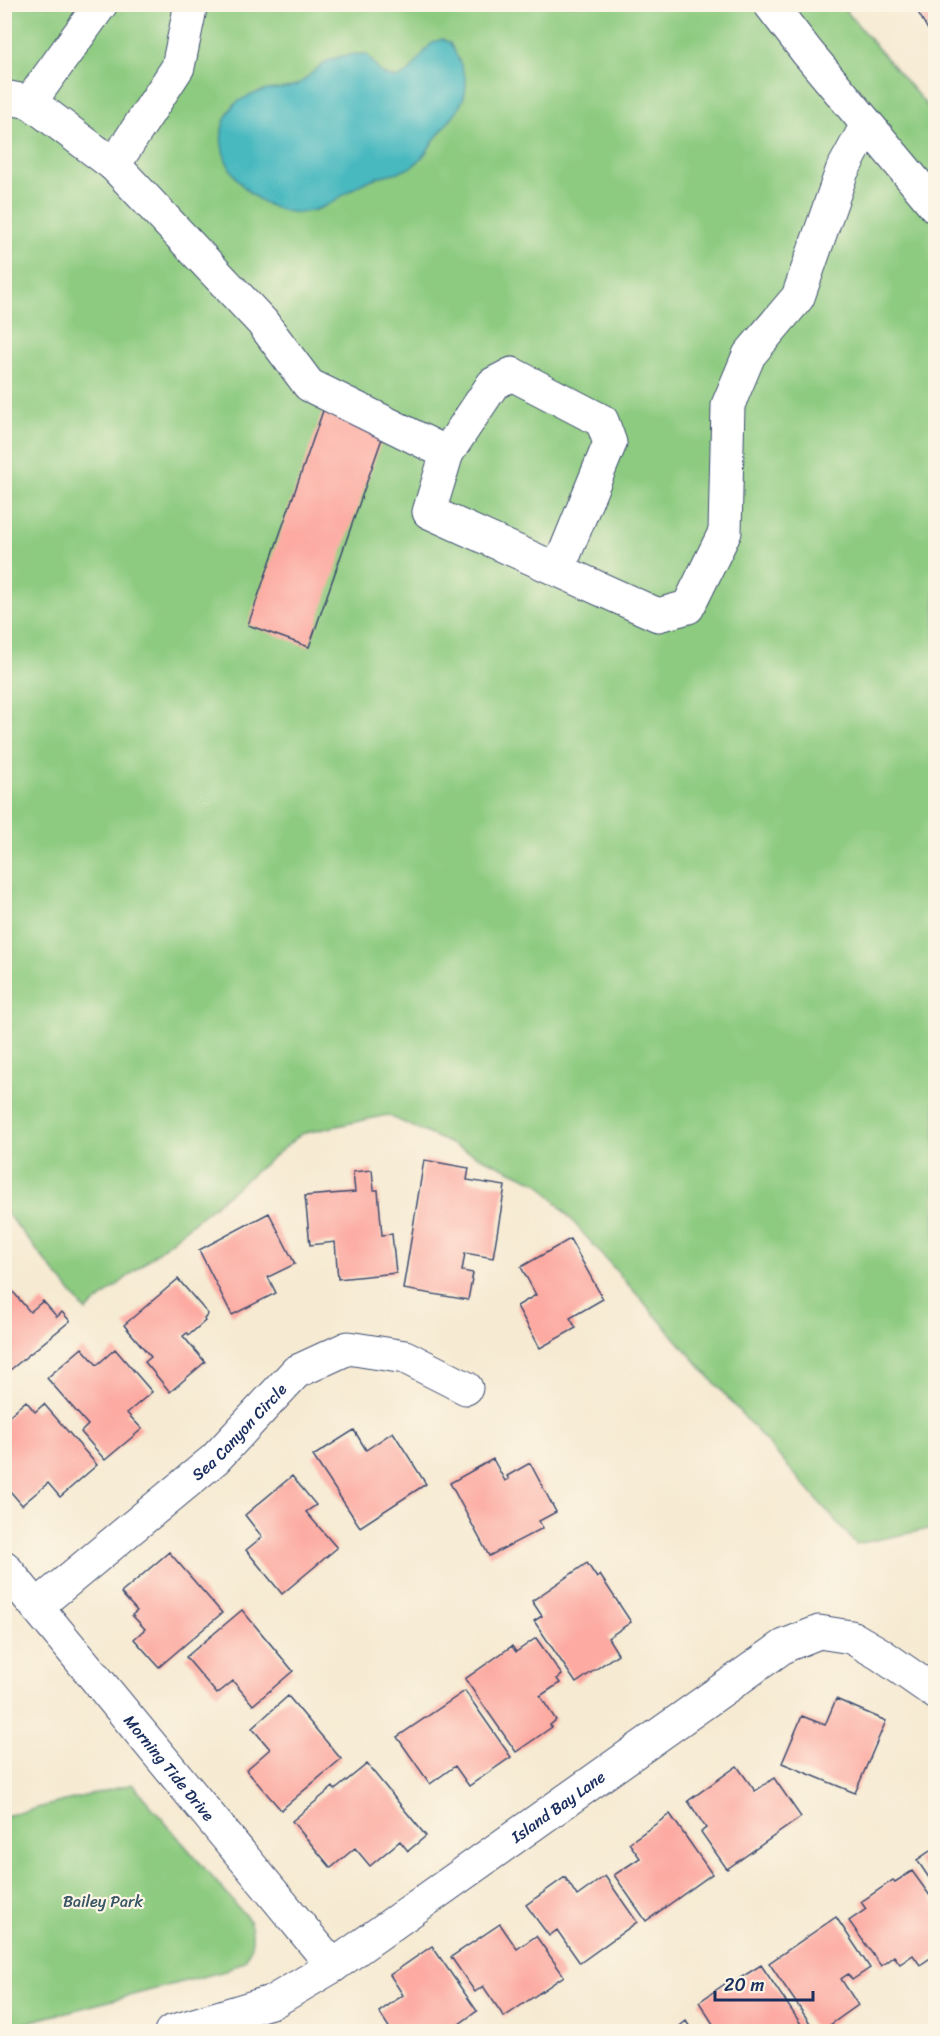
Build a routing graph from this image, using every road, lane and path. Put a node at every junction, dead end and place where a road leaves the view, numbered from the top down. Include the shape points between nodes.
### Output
1 (101, 4) edge
2 (190, 4) edge
3 (770, 4) edge
4 (17, 99) edge
5 (867, 125) junction
6 (114, 165) junction
7 (936, 207) edge
8 (447, 453) junction
9 (558, 570) junction
10 (466, 1388) dead end
11 (4, 1568) edge
12 (37, 1606) junction
13 (936, 1693) edge
14 (333, 1966) junction
15 (171, 2031) edge

1 - 4 street
2 - 6 street via 178,67
3 - 5 street
4 - 6 street
5 - 7 street
5 - 9 street via 842,171 798,297 749,355 728,405 725,532 688,607 658,615
6 - 8 street via 262,322 309,385
8 - 9 street via 429,512
8 - 9 street via 493,384 512,374 602,421 610,443
10 - 12 street, Sea Canyon Circle via 405,1357 348,1348 296,1372 215,1459
11 - 12 street, Morning Tide Drive
12 - 14 street, Morning Tide Drive
13 - 14 street, Island Bay Lane via 851,1637 819,1632 784,1646
14 - 15 street, Island Bay Lane via 274,2001

